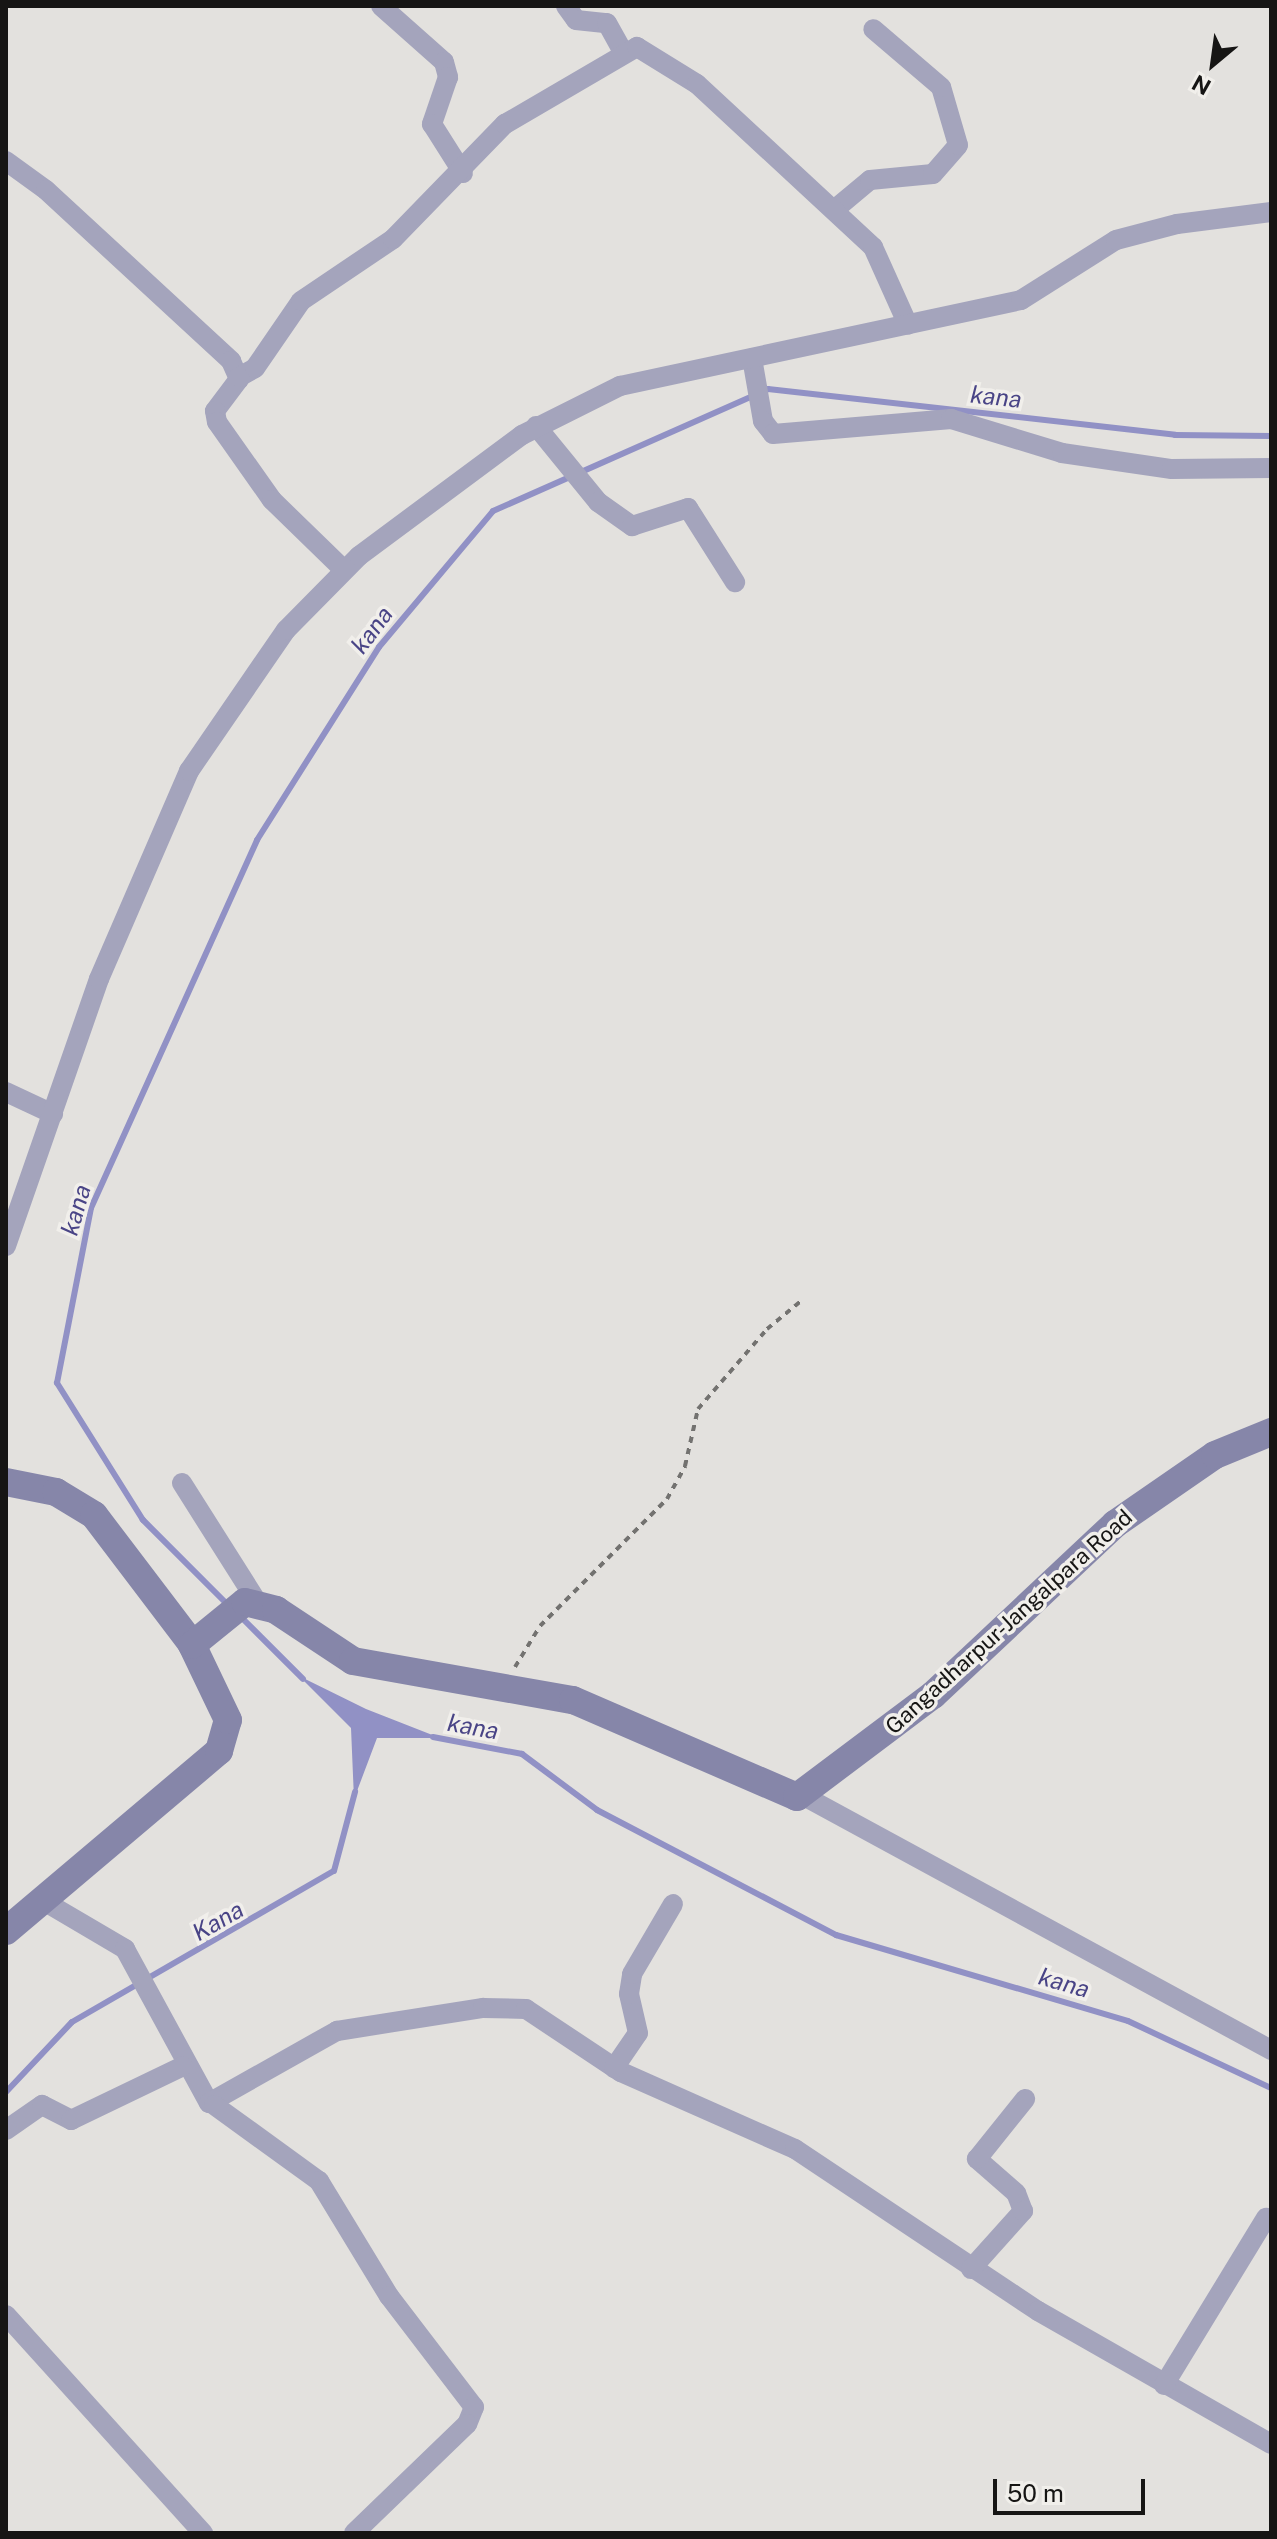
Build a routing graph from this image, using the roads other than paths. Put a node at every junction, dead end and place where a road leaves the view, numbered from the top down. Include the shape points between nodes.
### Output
1 (381, 6) edge
2 (566, 6) edge
3 (873, 29) dead end
4 (623, 52) junction
5 (6, 161) edge
6 (463, 173) junction
7 (834, 210) junction
8 (1271, 212) edge
9 (908, 325) junction
10 (753, 364) junction
11 (239, 377) junction
12 (541, 432) junction
13 (1271, 468) edge
14 (343, 569) junction
15 (735, 582) dead end
16 (6, 1092) edge
17 (53, 1114) junction
18 (6, 1246) edge
19 (1271, 1432) edge
20 (6, 1482) edge
21 (182, 1483) dead end
22 (247, 1605) junction
23 (198, 1638) junction
24 (802, 1795) junction
25 (47, 1903) junction
26 (673, 1904) dead end
27 (6, 1931) edge
28 (1271, 2050) edge
29 (183, 2066) junction
30 (614, 2068) junction
31 (1025, 2099) dead end
32 (214, 2105) junction
33 (6, 2130) edge
34 (1266, 2218) dead end
35 (971, 2269) junction
36 (6, 2315) edge
37 (1164, 2385) junction
38 (1271, 2444) edge
39 (203, 2533) edge
40 (354, 2533) edge

1 - 6 street via 444,62 448,77 432,124
2 - 4 street via 578,21 607,23
3 - 7 street via 941,87 958,145 933,174 870,180
4 - 6 street via 511,119
4 - 7 street via 644,48 690,79
5 - 11 street via 59,201
6 - 11 street via 393,239 309,293 255,368
7 - 9 street via 878,253
8 - 9 street via 1144,231 1097,249 1031,296
9 - 10 street
10 - 12 street via 620,386
10 - 13 street via 763,421 777,434 951,419 1062,453 1172,469
11 - 14 street via 215,411 217,422 272,500
12 - 14 street
12 - 15 street via 581,484 638,528 688,508
14 - 17 street via 286,630 189,771 99,979
16 - 17 street
17 - 18 street
19 - 24 street, Gangadharpur-Jangalpara Road via 1215,1455 1115,1524 933,1695
20 - 23 street via 56,1492 94,1515
21 - 22 street
22 - 23 street
22 - 24 street via 353,1661 507,1684 598,1708 777,1794
23 - 25 street via 228,1720 225,1742
24 - 28 street
25 - 27 street
25 - 29 street via 116,1940 134,1961
26 - 30 street via 632,1974 638,2033
29 - 32 street
29 - 33 street via 71,2120 42,2105
30 - 32 street via 540,2016 505,2005 337,2031
30 - 35 street via 795,2149 892,2207
31 - 35 street via 977,2159 1016,2193 1023,2211
32 - 40 street via 319,2181 389,2296 474,2407 467,2424
34 - 37 street
35 - 37 street
36 - 39 street
37 - 38 street

